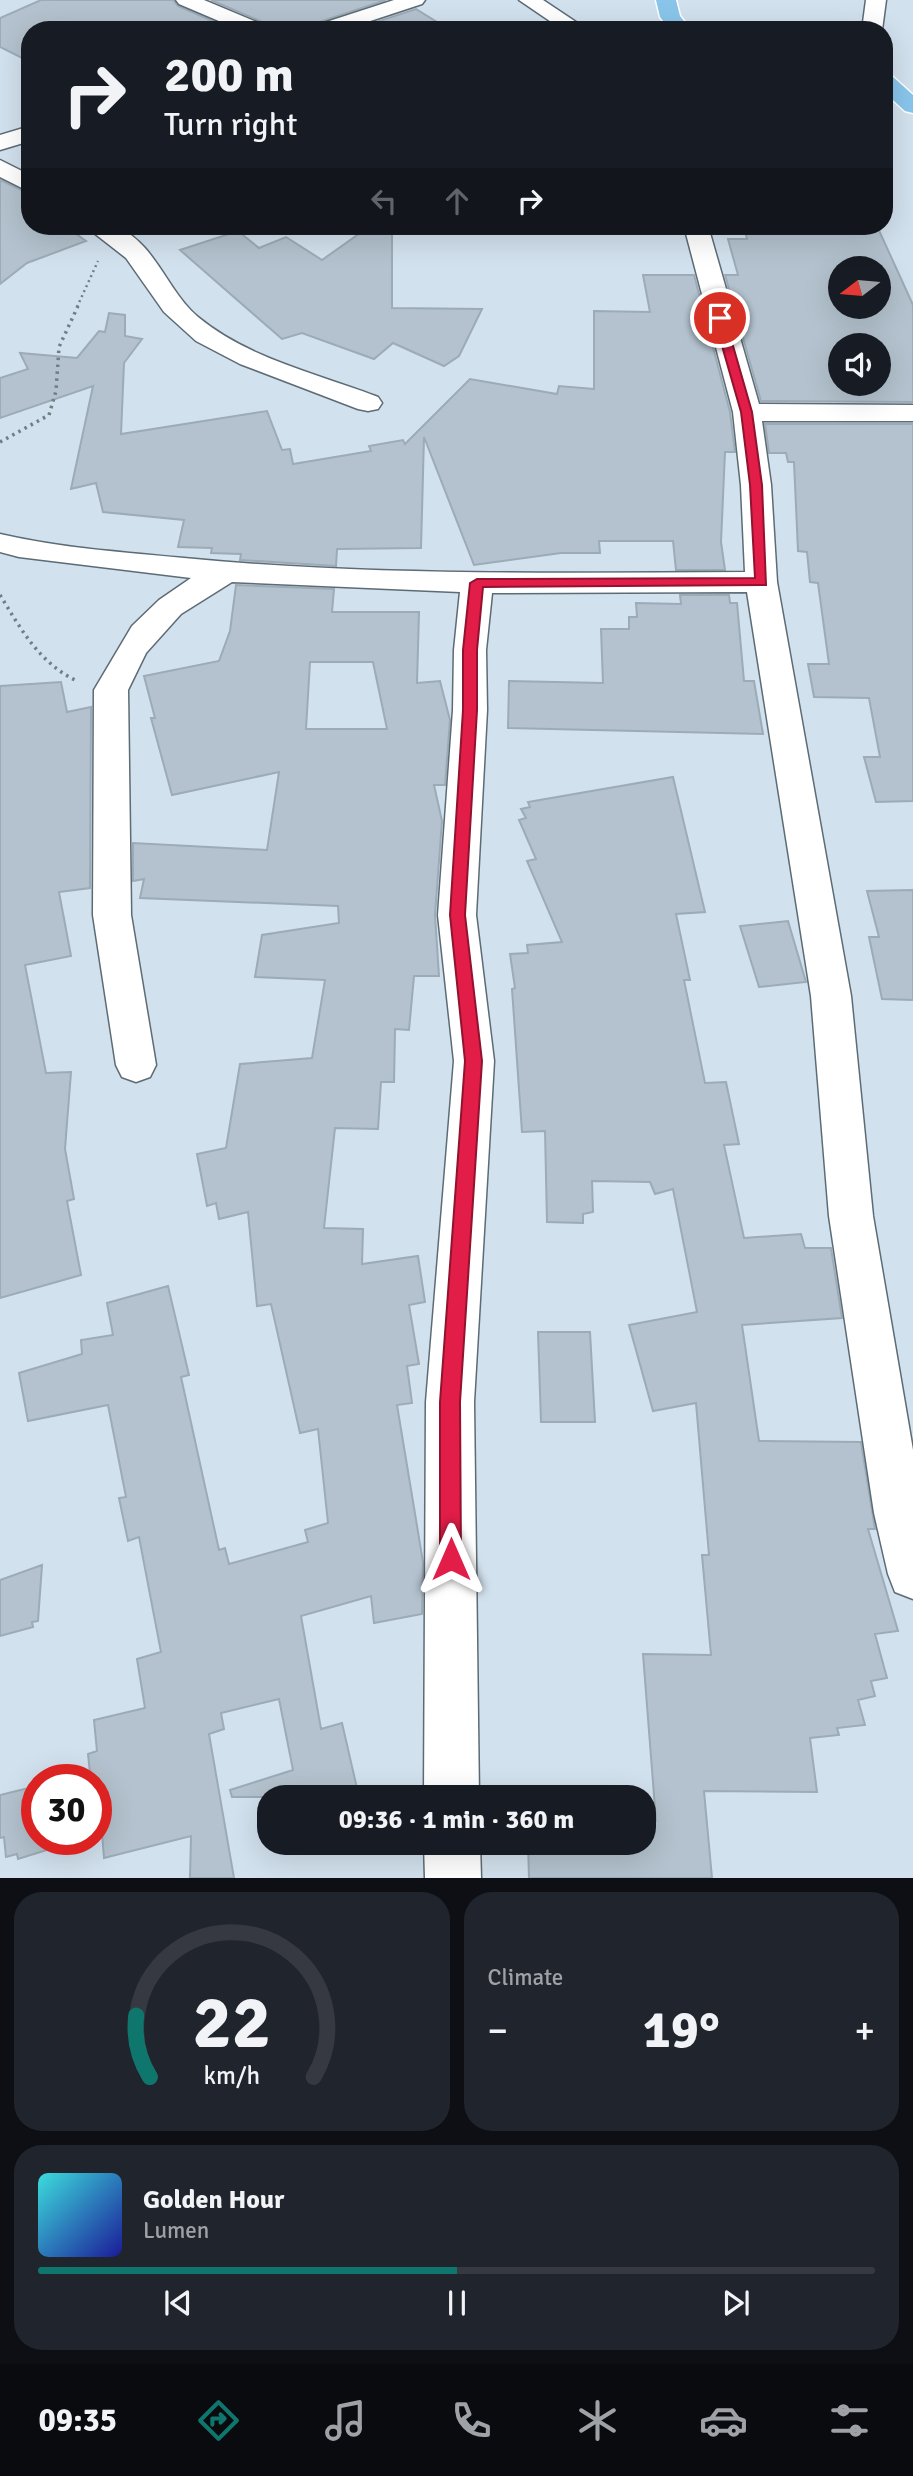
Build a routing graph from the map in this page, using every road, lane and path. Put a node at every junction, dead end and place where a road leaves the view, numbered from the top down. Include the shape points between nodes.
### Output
1 (186, 0) edge
2 (415, 0) edge
3 (529, 0) edge
4 (666, 0) edge
5 (876, 0) edge
6 (237, 21) edge
7 (349, 21) edge
8 (563, 21) edge
9 (673, 21) edge
10 (873, 21) edge
11 (893, 89) edge
12 (913, 106) edge
13 (21, 136) edge
14 (0, 143) edge
15 (0, 167) edge
16 (21, 180) edge
17 (101, 235) edge
18 (111, 235) edge
19 (698, 235) edge
20 (368, 403) dead end
21 (747, 412) junction
22 (913, 413) edge
23 (0, 442) edge
24 (0, 542) edge
25 (225, 573) junction
26 (761, 582) junction
27 (477, 583) junction
28 (0, 595) edge
29 (111, 690) junction
30 (136, 1065) dead end
31 (913, 1574) edge
32 (451, 1785) edge
33 (452, 1855) edge
34 (453, 1878) edge

1 - 6 street
2 - 7 street
3 - 8 street
4 - 9 main road
5 - 10 street
11 - 12 main road
13 - 14 street
15 - 16 street
17 - 23 path via 78,312 59,347 49,415
18 - 20 street via 128,245 170,304 206,336
19 - 21 street
21 - 22 street
21 - 26 street
24 - 25 street
25 - 27 street
25 - 29 street via 161,611 125,658
26 - 27 street
26 - 31 street via 831,996 852,1216 899,1513
27 - 32 street via 457,915 474,1061 450,1402
28 - 29 path via 40,657 66,677
29 - 30 street via 112,915
33 - 34 street

